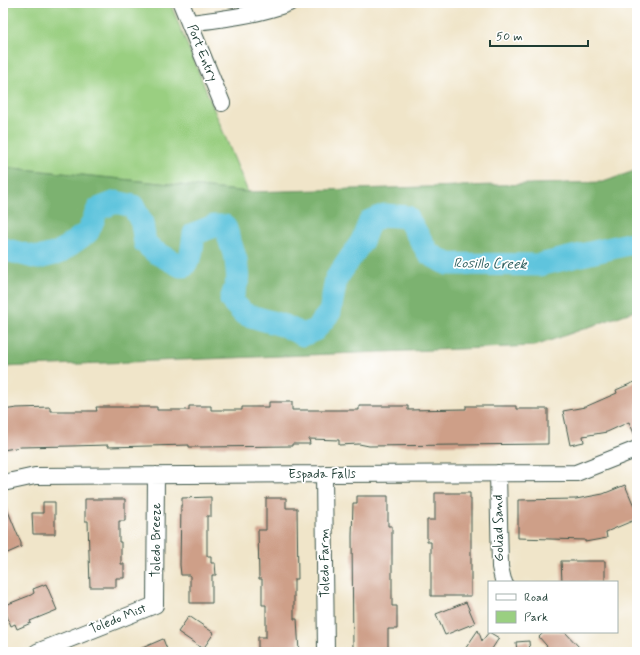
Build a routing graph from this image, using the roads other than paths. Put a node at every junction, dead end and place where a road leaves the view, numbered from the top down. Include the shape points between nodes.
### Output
1 (181, 3) edge
2 (289, 3) edge
3 (190, 23) junction
4 (222, 103) dead end
5 (637, 449) edge
6 (498, 473) junction
7 (324, 474) junction
8 (156, 475) junction
9 (3, 483) edge
10 (504, 581) edge
11 (155, 605) joint
12 (37, 652) edge
13 (326, 652) edge

1 - 3 street, Port Entry
2 - 3 street via 246,15
3 - 4 street, Port Entry
5 - 6 street, Espada Falls via 576,473
6 - 7 street, Espada Falls
6 - 10 street, Goliad Sand via 500,567
7 - 8 street, Espada Falls
7 - 13 street, Toledo Farm
8 - 9 street, Espada Falls via 35,476
8 - 11 street, Toledo Breeze
11 - 12 street, Toledo Mist

